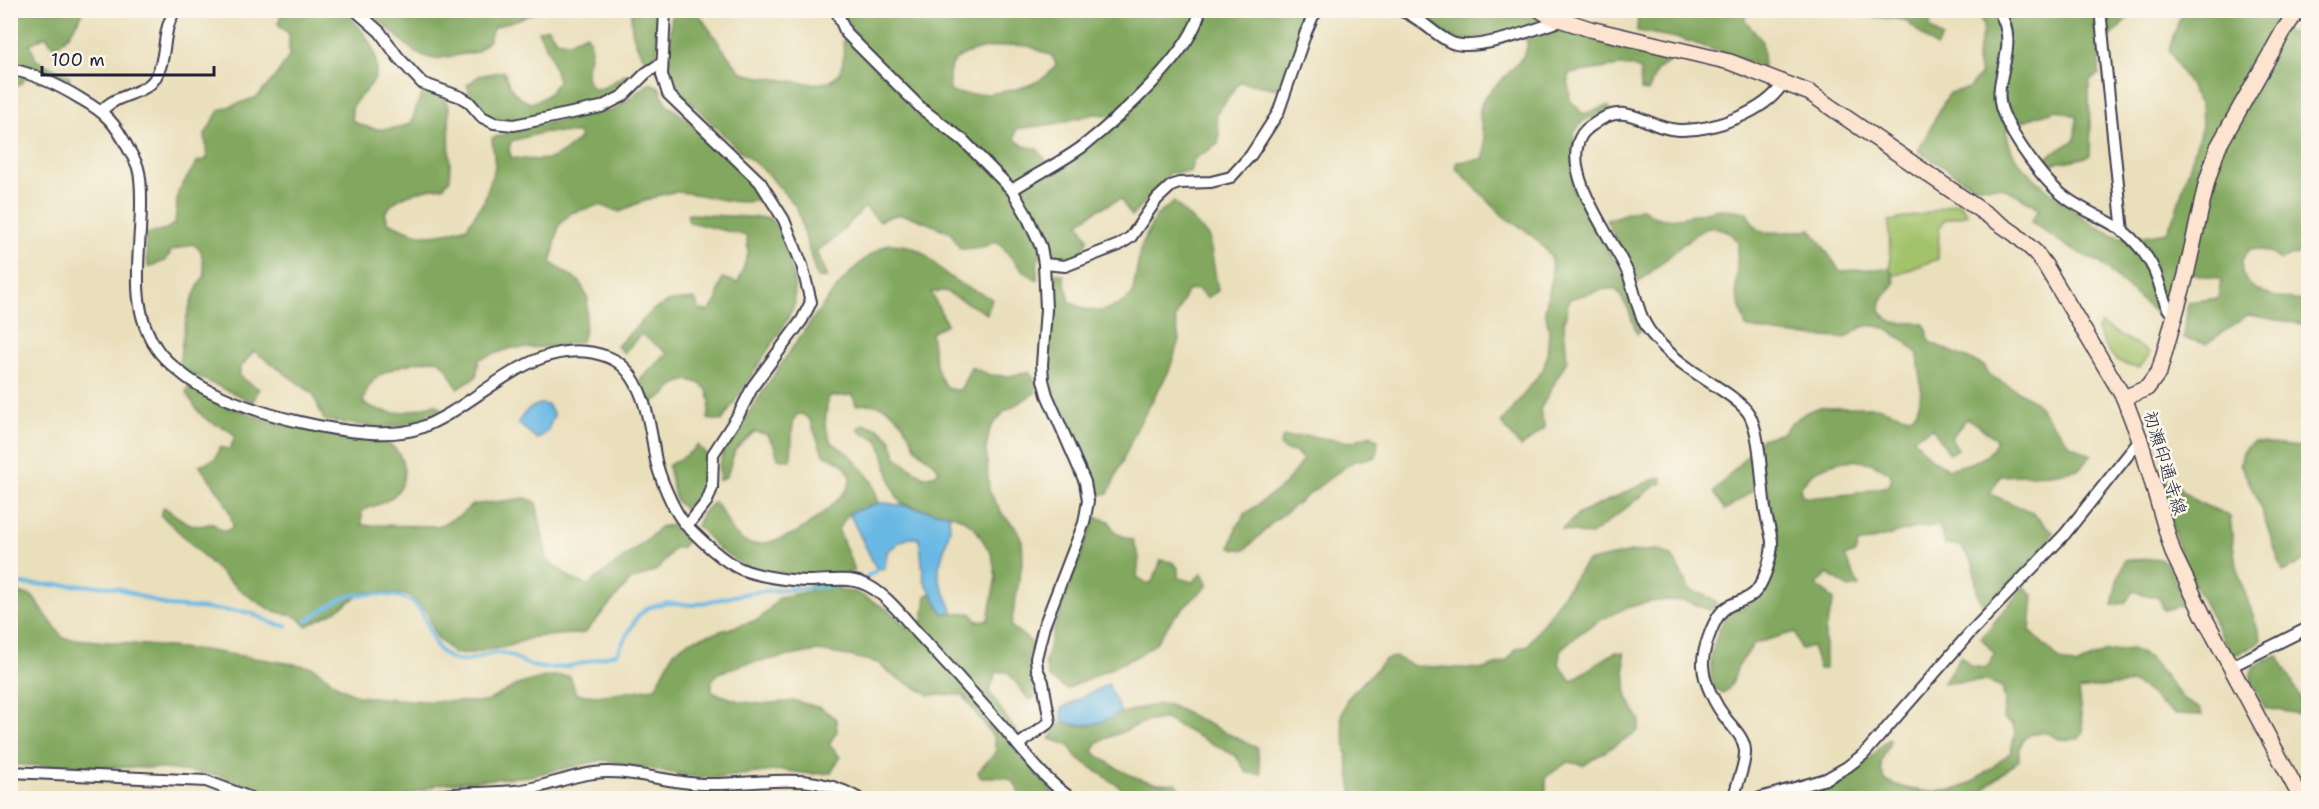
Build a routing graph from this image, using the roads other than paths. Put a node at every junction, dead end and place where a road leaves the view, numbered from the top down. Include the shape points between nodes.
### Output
1 (176, 10) edge
2 (355, 10) edge
3 (665, 10) edge
4 (836, 10) edge
5 (1200, 10) edge
6 (1319, 10) edge
7 (1399, 10) edge
8 (1540, 10) edge
9 (1998, 10) edge
10 (2100, 10) edge
11 (2298, 10) edge
12 (1563, 19) junction
13 (662, 63) junction
14 (10, 69) edge
15 (1784, 82) junction
16 (102, 111) junction
17 (1012, 190) junction
18 (2123, 232) junction
19 (1044, 264) junction
20 (2176, 311) junction
21 (2124, 398) junction
22 (2140, 440) junction
23 (687, 526) junction
24 (2308, 628) edge
25 (2232, 666) junction
26 (1018, 745) junction
27 (10, 772) edge
28 (251, 798) edge
29 (420, 798) edge
30 (858, 798) edge
31 (1071, 798) edge
32 (1734, 798) edge
33 (1760, 798) edge
34 (2301, 798) edge

1 - 16 street via 170,19 160,68 151,83 108,103
2 - 13 street via 380,32 422,83 461,97 494,123 514,125 601,107 623,96
3 - 13 street
4 - 17 street via 846,33
5 - 17 street via 1191,37 1143,93 1080,148
6 - 19 street via 1306,32 1278,113 1251,155 1231,177 1171,186 1131,237 1119,245 1065,266
7 - 12 street via 1410,13 1448,42 1466,45 1500,40
8 - 12 main road
9 - 18 street via 2008,38 1999,95 2003,113 2040,174 2064,197
10 - 18 street
11 - 20 main road, 初瀬印通寺線 via 2218,147
12 - 15 main road via 1730,62
13 - 23 street via 668,94 760,182 779,210 802,265 811,302 753,386 713,454 712,488
14 - 16 street via 70,92
15 - 21 main road via 1810,93 2026,243 2055,280
15 - 32 street via 1777,93 1729,120 1679,130 1629,114 1609,114 1584,131 1579,140 1578,162 1584,192 1628,275 1647,329 1687,368 1744,407 1755,428 1771,554 1757,590 1720,614 1706,645 1703,666 1716,704 1744,746
16 - 23 street via 118,129 139,170 141,210 136,278 145,322 158,351 186,377 212,394 268,412 339,430 392,434 438,420 540,357 566,352 596,353 623,364 631,375 649,420 655,459
17 - 19 street via 1041,247
18 - 20 street via 2147,256 2164,303 2169,310
19 - 26 street via 1043,380 1085,482 1088,501 1084,523 1044,626 1036,658 1050,722
20 - 21 main road, 初瀬印通寺線 via 2159,372 2147,388
21 - 22 main road, 初瀬印通寺線
22 - 25 main road, 初瀬印通寺線 via 2173,553
22 - 33 street via 2065,534 1969,634 1864,754 1826,779
23 - 26 street via 744,571 802,581 849,581 873,589 907,620
24 - 25 street
25 - 34 main road, 初瀬印通寺線
26 - 31 street via 1058,790
27 - 28 street via 206,781
29 - 30 street via 516,791 582,774 608,772 705,784 805,780

